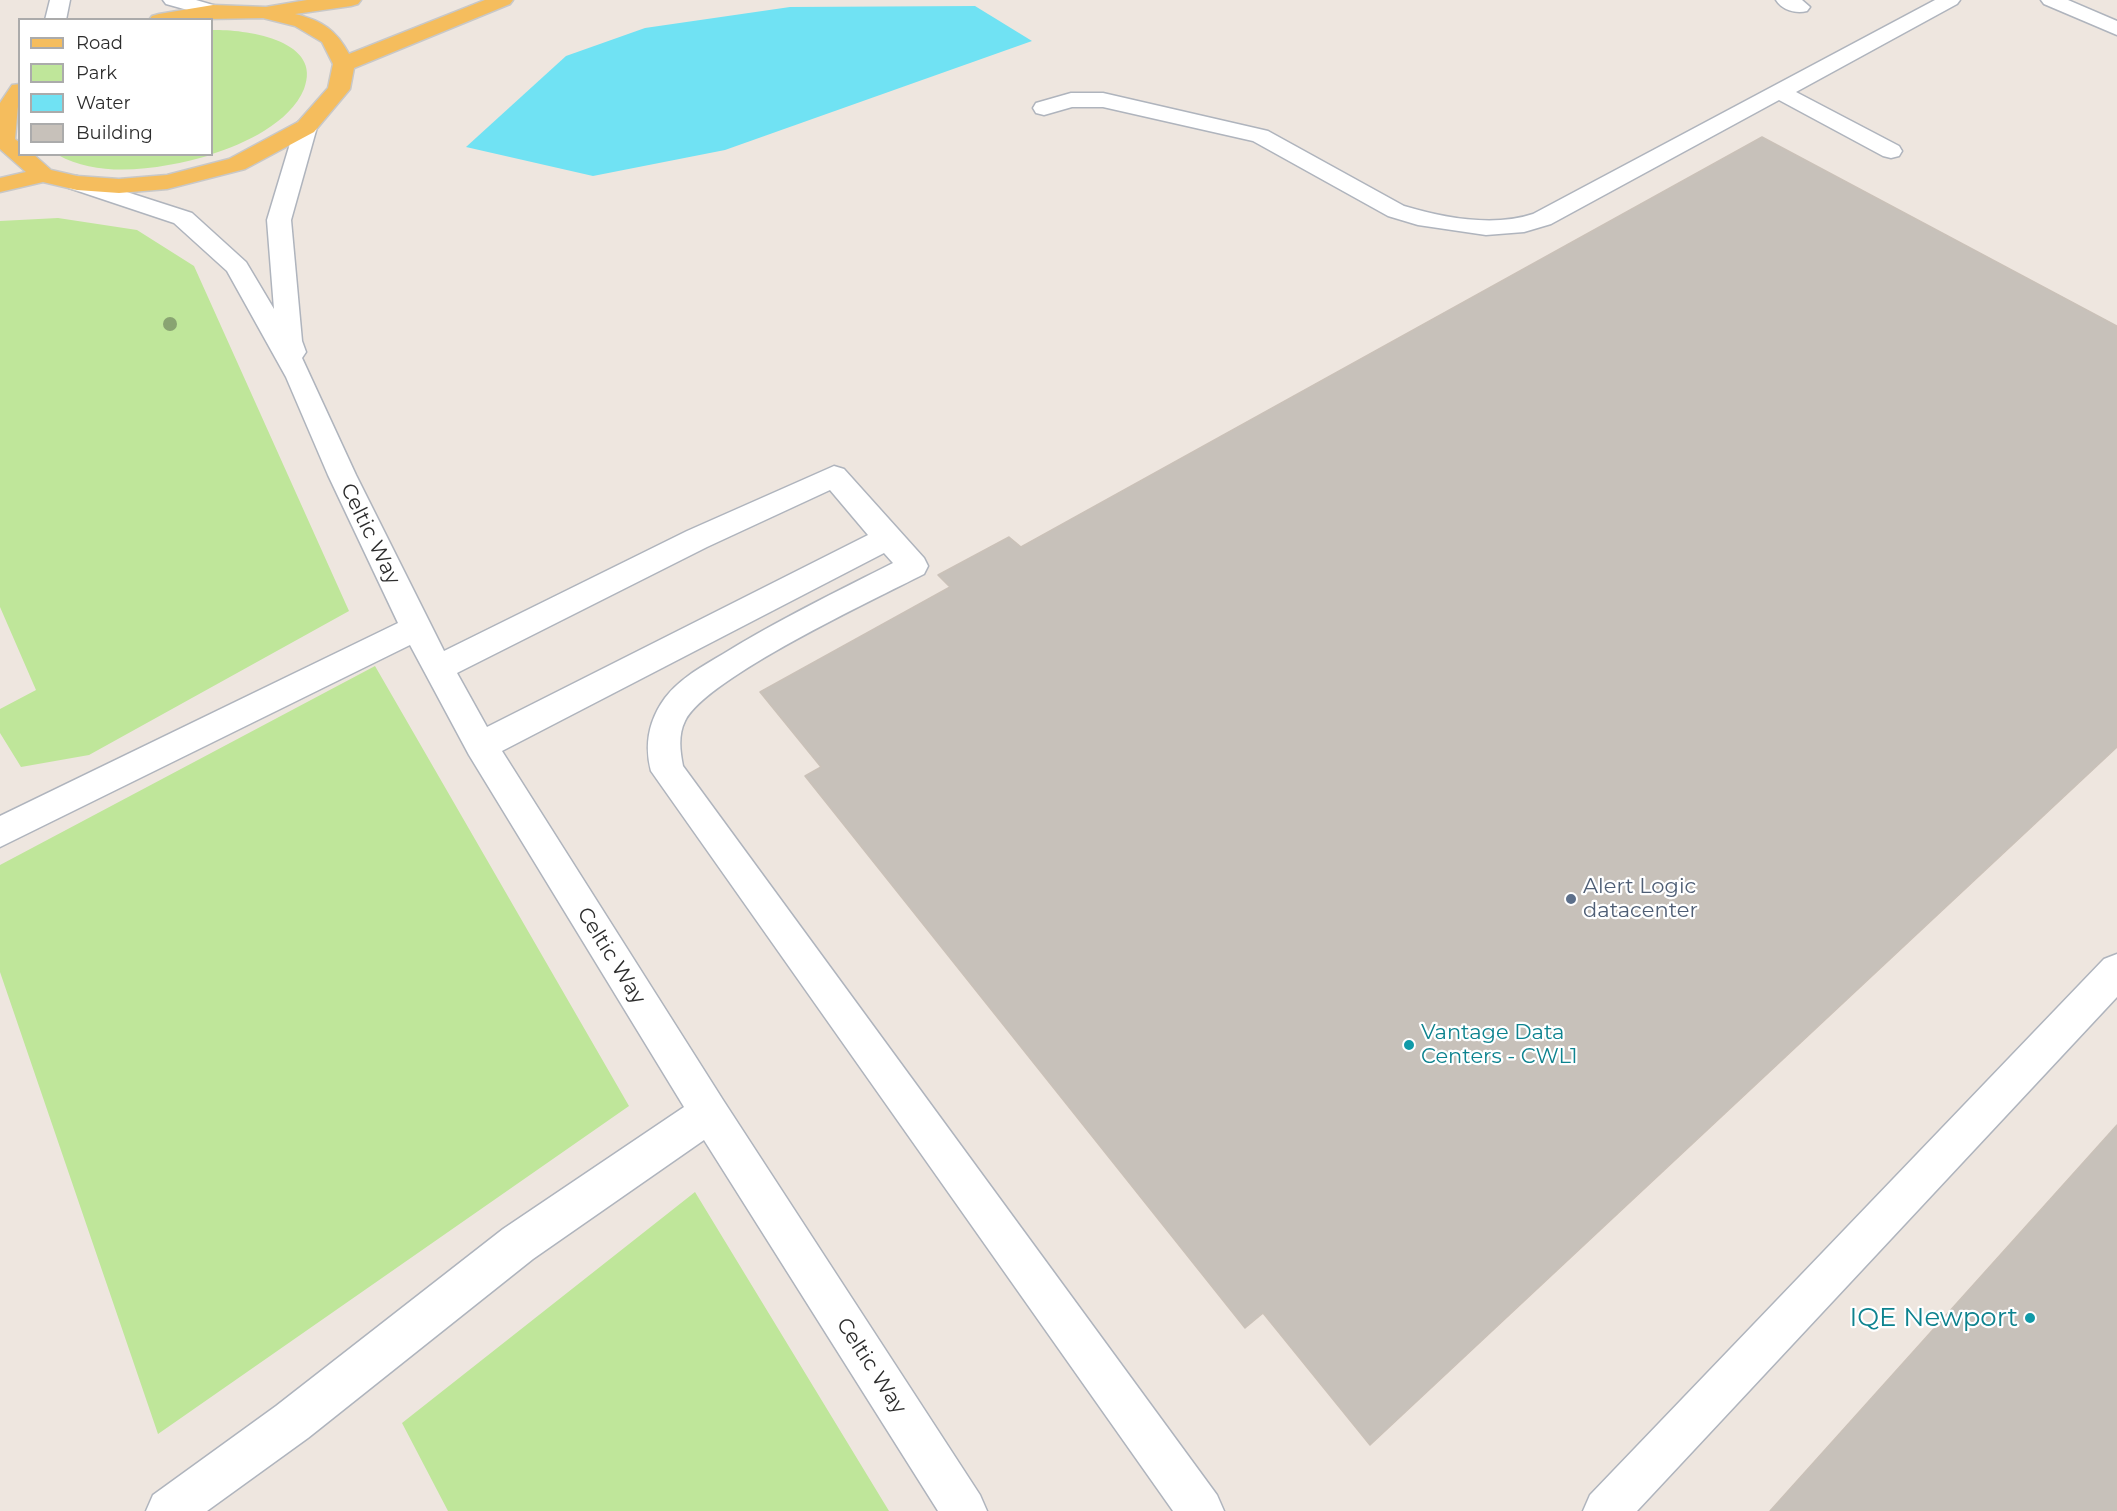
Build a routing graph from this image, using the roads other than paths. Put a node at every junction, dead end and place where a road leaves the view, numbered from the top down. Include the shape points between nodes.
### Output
1 (60, 0) edge
2 (173, 0) edge
3 (351, 0) edge
4 (503, 0) edge
5 (1950, 0) edge
6 (2051, 0) edge
7 (213, 11) junction
8 (262, 12) junction
9 (56, 18) edge
10 (171, 18) edge
11 (2117, 28) edge
12 (344, 64) junction
13 (1780, 92) junction
14 (13, 98) edge
15 (1044, 108) dead end
16 (306, 127) junction
17 (1891, 151) dead end
18 (18, 153) edge
19 (21, 156) edge
20 (43, 175) junction
21 (77, 183) junction
22 (0, 186) edge
23 (299, 377) junction
24 (887, 538) junction
25 (416, 628) junction
26 (438, 668) junction
27 (481, 746) junction
28 (0, 832) edge
29 (2117, 971) edge
30 (709, 1113) junction
31 (169, 1511) edge
32 (964, 1511) edge
33 (1201, 1511) edge
34 (1606, 1511) edge

1 - 9 street
2 - 7 street
3 - 8 main road
4 - 12 main road
5 - 13 street
6 - 11 street
7 - 8 main road
7 - 10 main road
8 - 12 main road via 302,22 330,38
12 - 16 main road via 339,89
13 - 15 street via 1542,219 1524,225 1486,228 1439,223 1396,211 1260,136 1103,100 1071,100
13 - 17 street
14 - 18 main road via 4,141
16 - 21 main road via 237,164 168,182 119,186
16 - 23 street, Celtic Way via 279,220 290,340
19 - 20 main road
20 - 21 main road
20 - 22 main road
21 - 23 street, Celtic Way via 183,218 237,267
23 - 25 street, Celtic Way
24 - 26 street via 834,476 697,539
24 - 27 street
24 - 33 street via 912,566 755,649 682,699 665,729 662,750 668,771
25 - 26 street, Celtic Way
25 - 28 street
26 - 27 street, Celtic Way
27 - 30 street, Celtic Way
29 - 34 street
30 - 31 street via 518,1244 292,1422
30 - 32 street, Celtic Way

